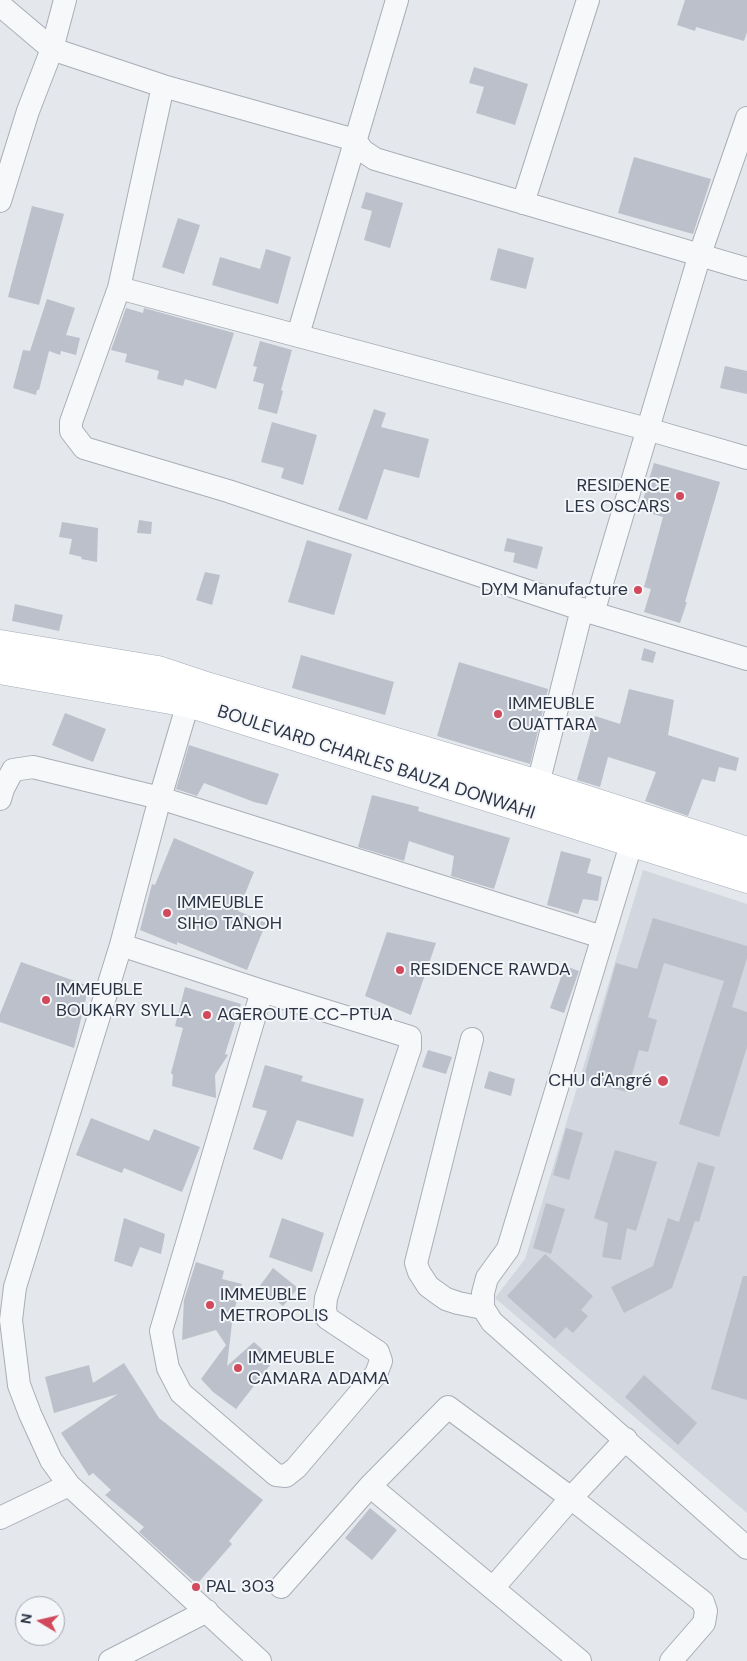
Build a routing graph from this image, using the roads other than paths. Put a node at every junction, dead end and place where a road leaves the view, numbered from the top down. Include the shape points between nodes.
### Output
1 (66, 0) edge
2 (588, 0) edge
3 (393, 1) edge
4 (0, 5) edge
5 (52, 49) junction
6 (163, 86) junction
7 (747, 118) edge
8 (355, 140) junction
9 (742, 152) edge
10 (0, 202) edge
11 (523, 203) junction
12 (700, 254) junction
13 (747, 269) edge
14 (119, 288) junction
15 (298, 336) junction
16 (647, 429) junction
17 (747, 458) edge
18 (587, 611) junction
19 (0, 644) edge
20 (747, 659) edge
21 (0, 670) edge
22 (188, 703) junction
23 (538, 784) junction
24 (160, 798) junction
25 (0, 799) edge
26 (640, 817) junction
27 (631, 843) junction
28 (747, 851) edge
29 (747, 879) edge
30 (602, 937) junction
31 (121, 945) junction
32 (262, 992) junction
33 (472, 1039) dead end
34 (483, 1308) junction
35 (6, 1323) edge
36 (626, 1439) junction
37 (69, 1485) junction
38 (370, 1486) junction
39 (571, 1498) junction
40 (0, 1518) edge
41 (747, 1548) edge
42 (281, 1587) dead end
43 (493, 1588) junction
44 (207, 1611) junction
45 (110, 1661) edge
46 (260, 1661) edge
47 (580, 1661) edge
48 (671, 1661) edge

1 - 5 street
2 - 11 street
3 - 8 street
4 - 5 street
5 - 6 street
5 - 10 street via 28,111
6 - 8 street
6 - 14 street
7 - 9 street
8 - 11 street via 374,159
8 - 15 street
9 - 12 street
11 - 12 street
12 - 13 street
12 - 16 street
14 - 15 street
14 - 18 street via 71,422 71,431 84,448 228,491
15 - 16 street
16 - 17 street
16 - 18 street
18 - 20 street
18 - 23 street
19 - 23 main road, BOULEVARD CHARLES BAUZA DONWAHI via 158,670
21 - 22 main road, BOULEVARD CHARLES BAUZA DONWAHI
22 - 24 street
22 - 27 main road, BOULEVARD CHARLES BAUZA DONWAHI
23 - 26 main road, BOULEVARD CHARLES BAUZA DONWAHI
24 - 25 street via 33,767 13,770
24 - 30 street
24 - 31 street
26 - 27 street
26 - 28 main road, BOULEVARD CHARLES BAUZA DONWAHI
27 - 29 main road, BOULEVARD CHARLES BAUZA DONWAHI
27 - 30 street
30 - 34 street via 508,1249 487,1278
31 - 32 street
31 - 35 street
32 - 32 street via 161,1331 168,1368 181,1393 276,1475 286,1476 376,1374 382,1361 378,1352 327,1318 325,1309 410,1048 410,1037
33 - 34 street via 416,1263 428,1286 446,1299
34 - 36 street via 492,1322
35 - 37 street via 19,1385 30,1414 51,1460
36 - 39 street
36 - 41 street
37 - 40 street
37 - 44 street
38 - 39 street via 448,1407
38 - 42 street
38 - 43 street
39 - 43 street
39 - 48 street via 704,1602 704,1624
43 - 47 street
44 - 45 street
44 - 46 street

